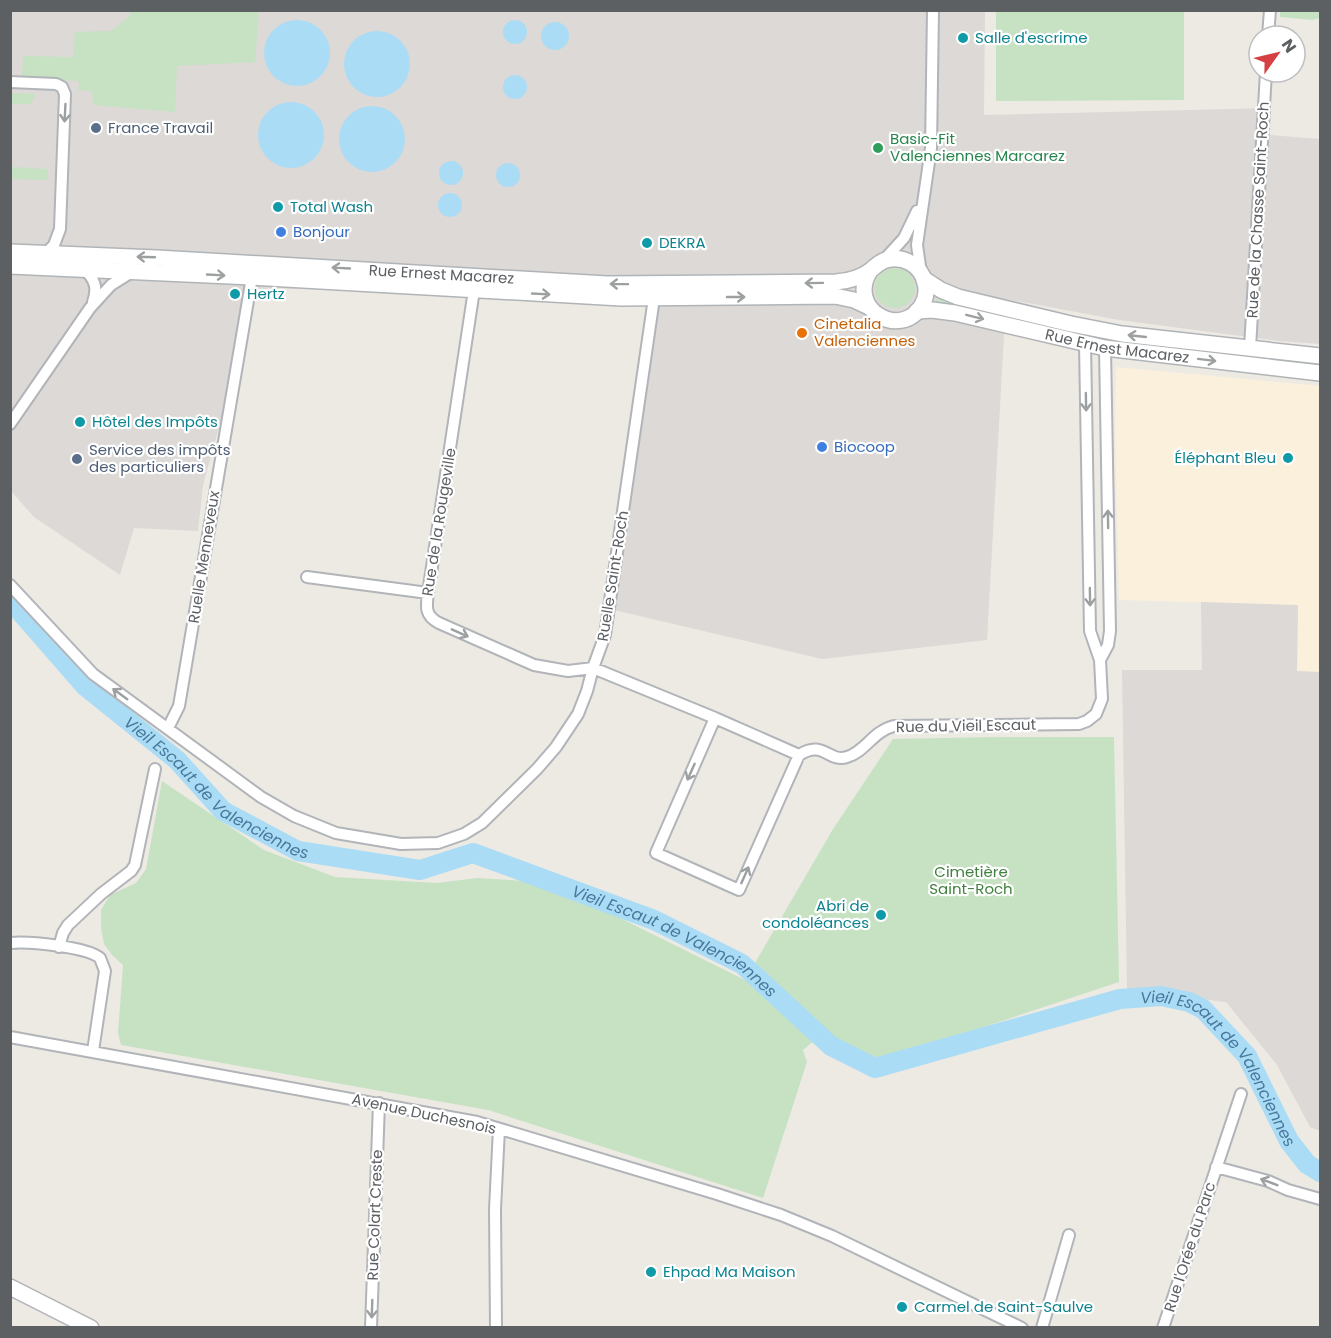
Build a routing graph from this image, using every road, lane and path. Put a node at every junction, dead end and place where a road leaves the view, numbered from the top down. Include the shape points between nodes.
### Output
1 (933, 10) edge
2 (10, 82) edge
3 (1265, 84) edge
4 (923, 194) junction
5 (10, 252) edge
6 (46, 253) junction
7 (884, 260) junction
8 (10, 266) edge
9 (84, 269) junction
10 (870, 270) junction
11 (135, 271) junction
12 (922, 276) junction
13 (252, 277) junction
14 (474, 290) junction
15 (654, 298) junction
16 (869, 307) junction
17 (90, 308) junction
18 (917, 312) junction
19 (1085, 344) junction
20 (1105, 348) junction
21 (1250, 348) junction
22 (1320, 356) edge
23 (1320, 373) edge
24 (10, 424) edge
25 (1107, 438) junction
26 (1087, 439) junction
27 (307, 577) dead end
28 (10, 585) edge
29 (428, 593) junction
30 (1100, 660) junction
31 (593, 668) junction
32 (715, 718) junction
33 (168, 728) junction
34 (799, 755) junction
35 (155, 770) dead end
36 (10, 944) edge
37 (59, 947) junction
38 (10, 1037) edge
39 (93, 1052) junction
40 (1241, 1094) dead end
41 (379, 1103) junction
42 (499, 1129) junction
43 (1216, 1167) junction
44 (1320, 1199) edge
45 (1069, 1235) dead end
46 (10, 1287) edge
47 (91, 1328) edge
48 (371, 1328) edge
49 (496, 1328) edge
50 (1022, 1328) edge
51 (1042, 1328) edge
52 (1163, 1328) edge

1 - 4 street via 931,148
2 -> 6 street via 56,84 65,93 60,229
3 - 21 street, Rue de la Chasse Saint-Roch
4 - 7 street via 904,238
4 - 12 street via 917,245
5 - 6 main road, Rue Ernest Macarez
10 -> 6 main road, Rue Ernest Macarez via 836,282 618,284
7 - 10 main road, Rue Ernest Macarez
7 - 12 main road, Rue Ernest Macarez via 905,260
8 - 9 main road, Rue Ernest Macarez
9 - 11 main road, Rue Ernest Macarez
9 - 17 street via 94,279 96,288
10 - 16 main road via 864,290
11 -> 13 main road, Rue Ernest Macarez
11 - 17 street via 111,285
12 - 18 main road via 925,296
21 -> 12 main road, Rue Ernest Macarez via 1083,327 957,297
13 - 14 main road, Rue Ernest Macarez
13 - 33 street, Ruelle Menneveux via 179,706
14 -> 15 main road, Rue Ernest Macarez
14 - 29 street, Rue de la Rougeville
15 -> 16 main road, Rue Ernest Macarez via 835,296
15 - 31 street, Ruelle Saint-Roch via 605,635
16 - 18 main road, Rue Ernest Macarez via 890,320 903,320
17 - 24 street
18 -> 19 main road, Rue Ernest Macarez via 946,311
19 - 20 main road, Rue Ernest Macarez
19 -> 26 street, Rue du Vieil Escaut
20 -> 23 main road, Rue Ernest Macarez
20 - 25 street, Rue du Vieil Escaut
21 - 22 main road, Rue Ernest Macarez
25 - 26 street
30 -> 25 street, Rue du Vieil Escaut via 1110,631
26 -> 30 street, Rue du Vieil Escaut via 1090,631
27 - 29 street
33 -> 28 street, Ruelle Saint-Roch via 93,674
29 -> 31 street, Rue de la Rougeville via 432,620 534,664 568,671
30 - 34 street, Rue du Vieil Escaut via 1101,704 1096,714 1083,723 894,726 882,730 846,758 816,749
31 - 32 street, Rue du Vieil Escaut
31 - 33 street, Ruelle Saint-Roch via 578,714 542,765 475,827 458,838 438,843 401,844 344,836 301,819 261,797
32 - 34 street, Rue du Vieil Escaut
32 -> 34 street via 656,853 739,890
35 - 37 street via 135,865 68,925
36 - 37 street via 31,942
37 - 39 street via 94,954 104,964
38 - 39 street, Avenue Duchesnois
39 - 41 street, Avenue Duchesnois
40 - 43 street, Rue l'Orée du Parc
41 - 42 street, Avenue Duchesnois
41 -> 48 street, Rue Colart Creste
42 - 49 street
42 - 50 street, Avenue Duchesnois via 800,1222
44 -> 43 street, Rue l'Orée du Parc
43 - 52 street, Rue l'Orée du Parc
45 - 51 street
46 - 47 main road

